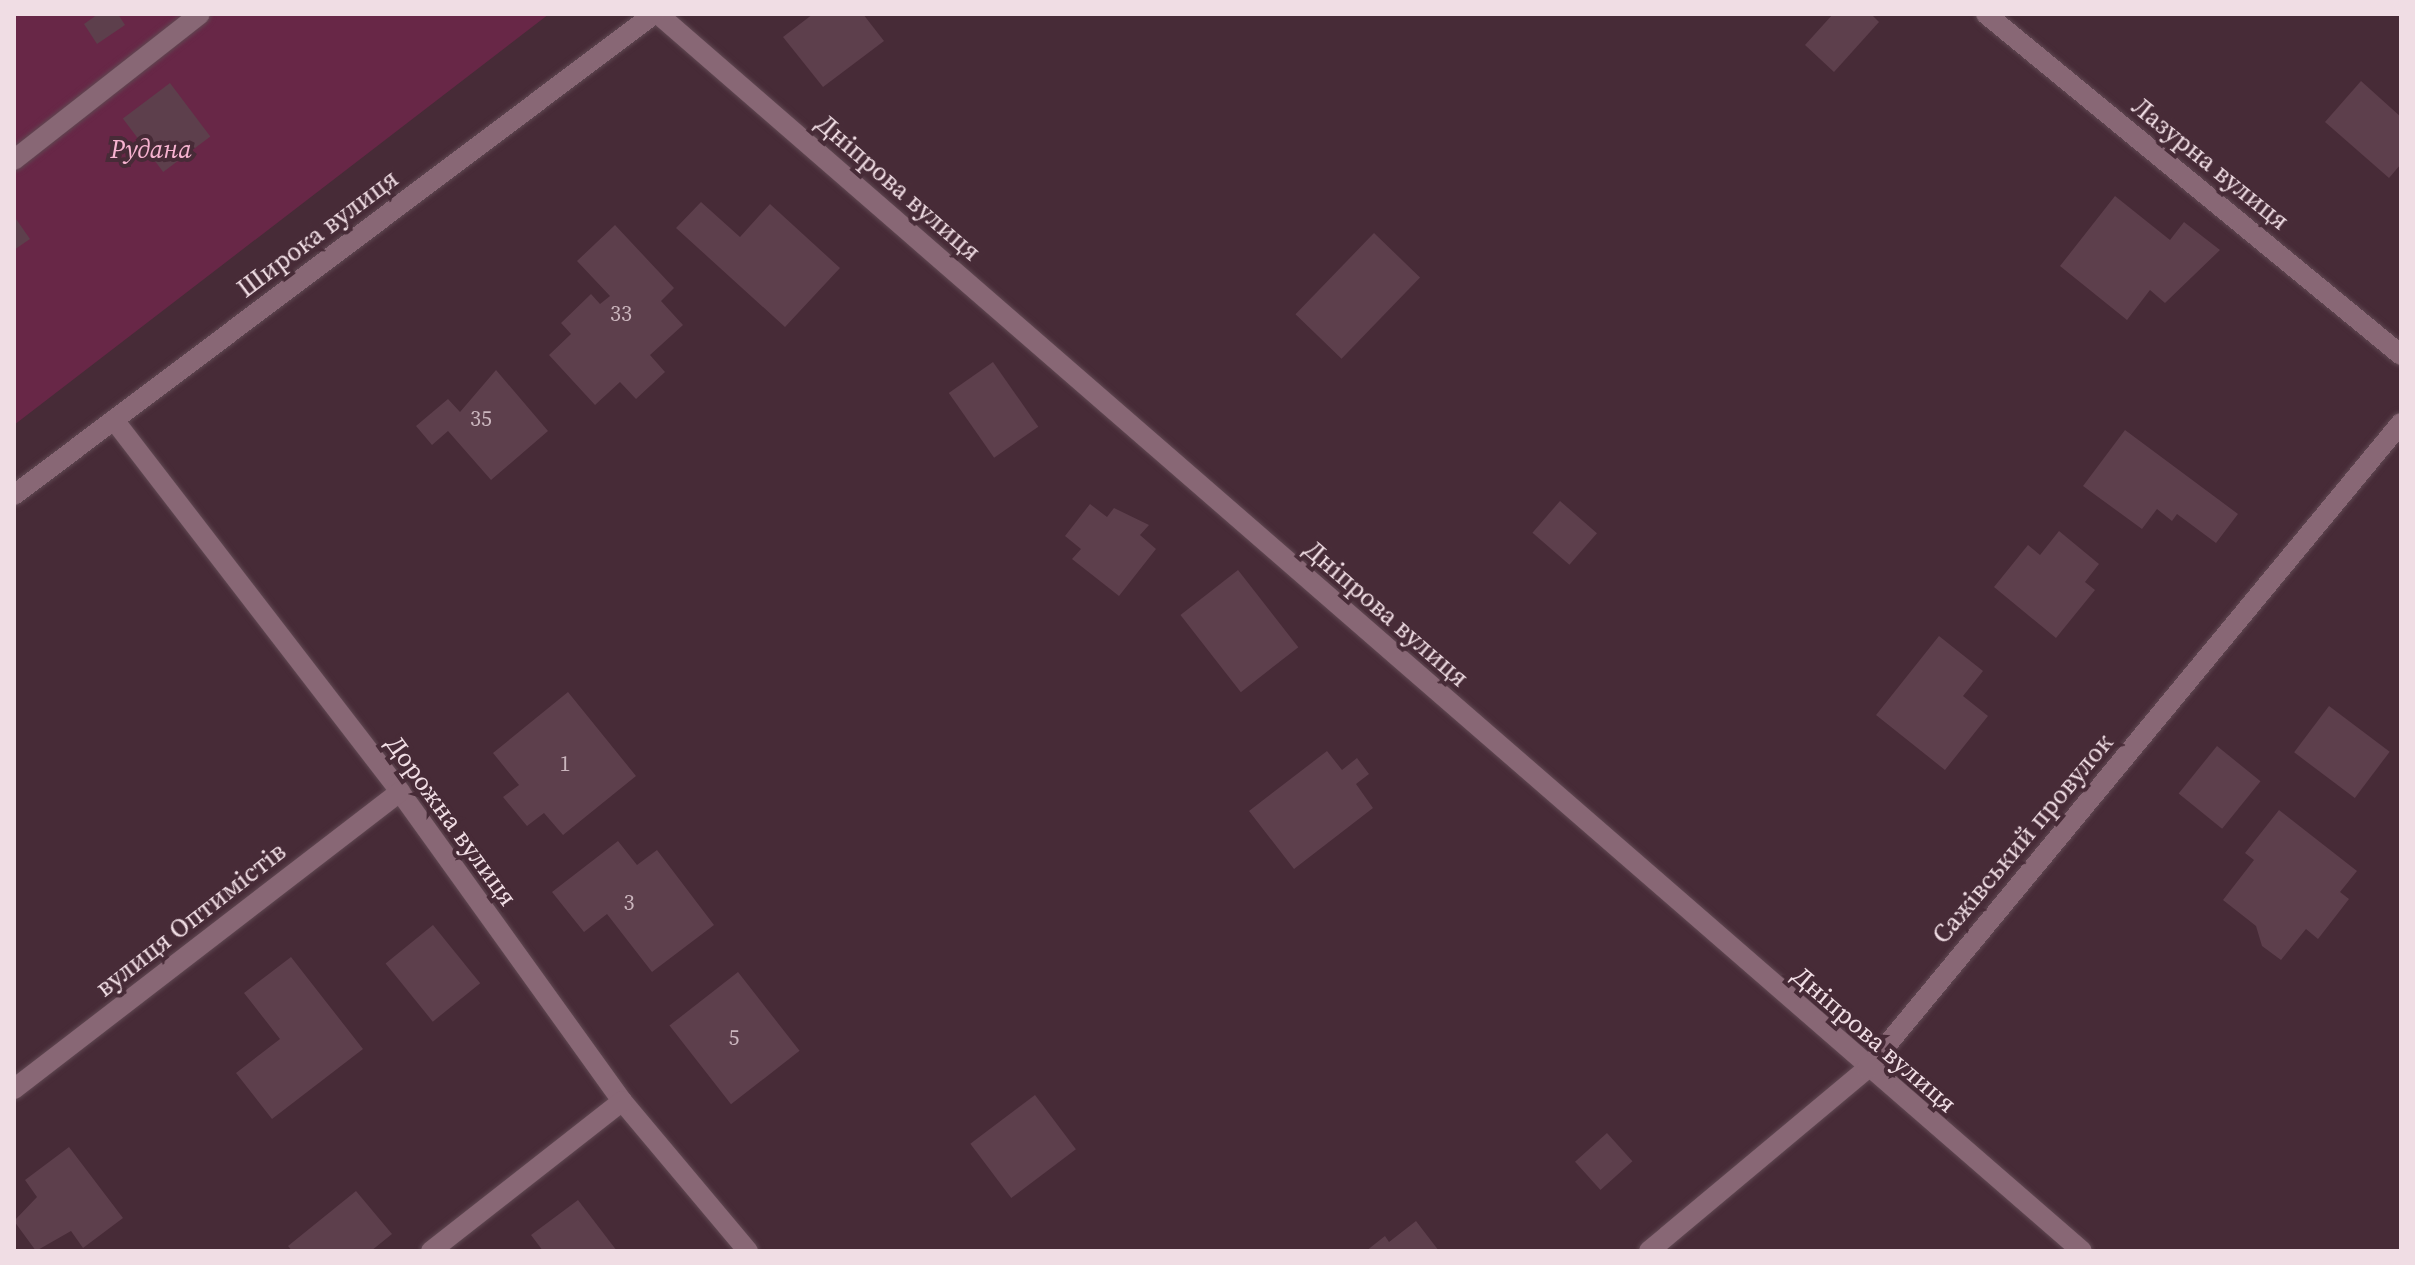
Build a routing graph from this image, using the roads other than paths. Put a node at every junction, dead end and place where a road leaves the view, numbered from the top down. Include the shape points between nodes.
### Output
1 (200, 14) edge
2 (656, 14) edge
3 (1986, 14) edge
4 (14, 160) edge
5 (2401, 355) edge
6 (114, 420) junction
7 (2401, 423) edge
8 (14, 495) edge
9 (400, 792) junction
10 (1867, 1069) junction
11 (14, 1089) edge
12 (622, 1101) junction
13 (431, 1251) edge
14 (748, 1251) edge
15 (1649, 1251) edge
16 (2082, 1251) edge

1 - 4 street
2 - 6 street, Широка вулиця
2 - 10 street, Дніпрова вулиця
3 - 5 street, Лазурна вулиця
6 - 8 street, Широка вулиця
6 - 9 street, Дорожна вулиця
7 - 10 street, Сажівський провулок
9 - 11 street, вулиця Оптимістів
9 - 12 street, Дорожна вулиця
10 - 15 street, Сажівський провулок
10 - 16 street, Дніпрова вулиця
12 - 13 street
12 - 14 street, Дорожна вулиця

